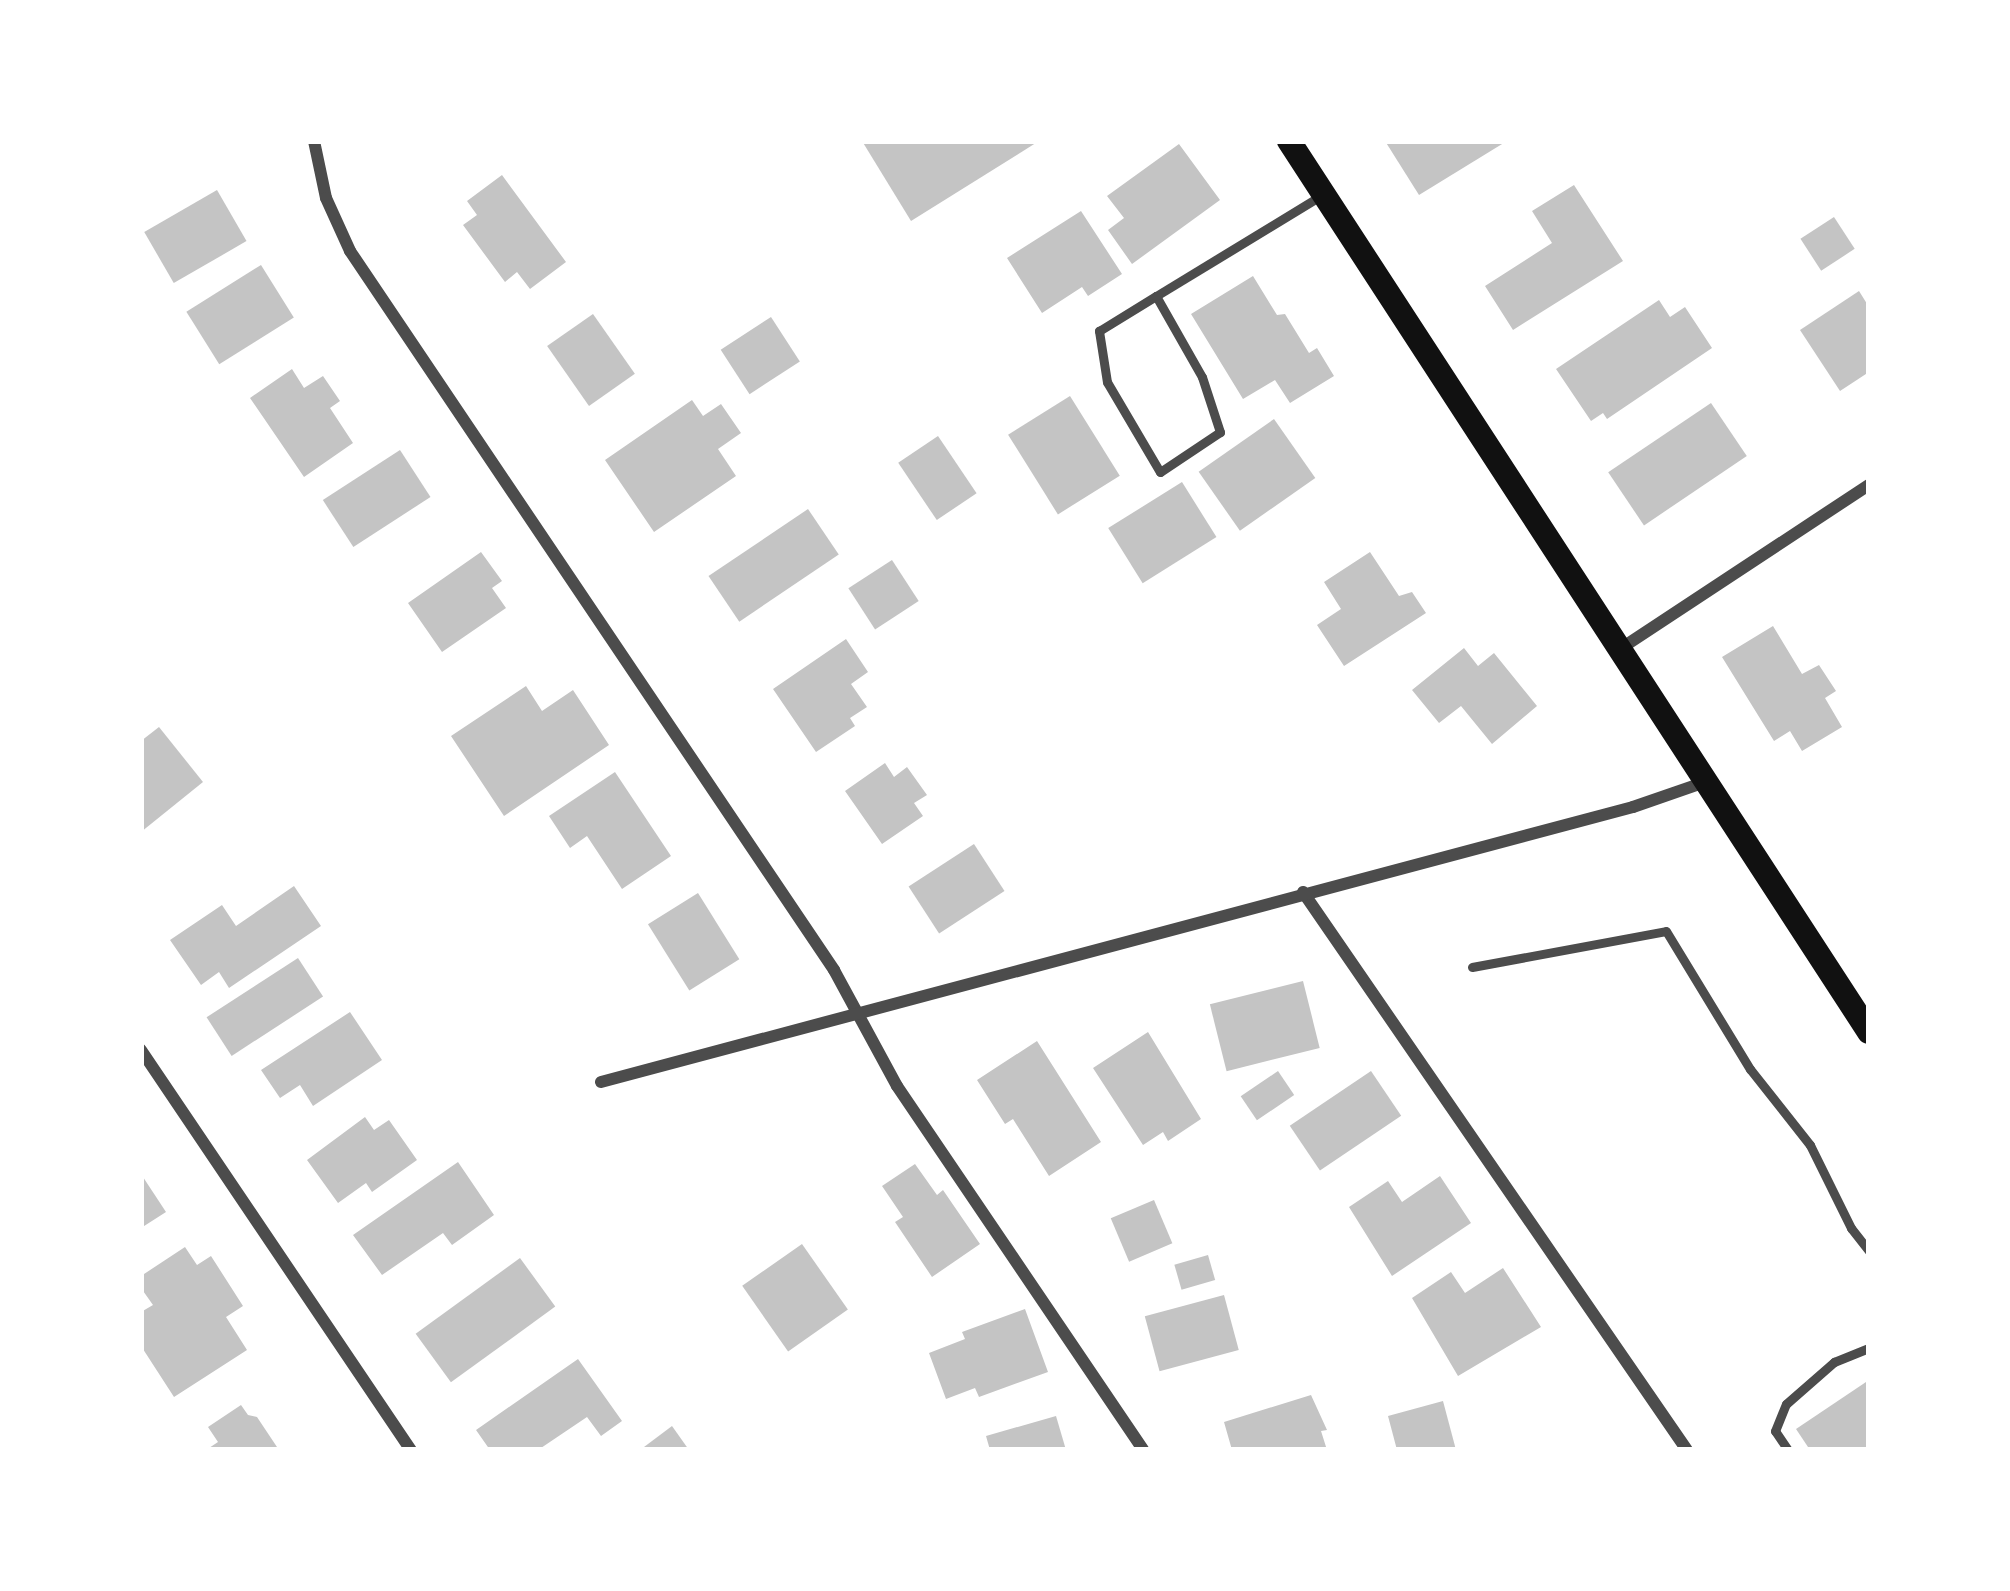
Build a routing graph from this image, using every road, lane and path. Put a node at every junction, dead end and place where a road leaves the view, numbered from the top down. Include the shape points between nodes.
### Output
1 (314, 141) edge
2 (1289, 141) edge
3 (1322, 195) junction
4 (1156, 296) junction
5 (1869, 485) edge
6 (1619, 650) junction
7 (1706, 782) junction
8 (1303, 892) junction
9 (1472, 967) dead end
10 (858, 1014) junction
11 (1869, 1032) edge
12 (141, 1050) edge
13 (601, 1082) dead end
14 (1869, 1251) edge
15 (1869, 1348) edge
16 (411, 1450) edge
17 (1143, 1450) edge
18 (1688, 1450) edge
19 (1788, 1450) edge

1 - 10 street via 326,199 350,251
2 - 3 main road
3 - 4 lane
3 - 6 main road
4 - 4 lane via 1099,331 1107,382 1160,472 1220,432 1202,377
5 - 6 street
6 - 7 main road
7 - 8 street
7 - 11 main road
8 - 10 street
8 - 18 street
9 - 14 lane via 1666,931 1750,1069 1810,1145
10 - 13 street
10 - 17 street via 897,1086
12 - 16 street
15 - 19 lane via 1834,1362 1786,1404 1775,1431

